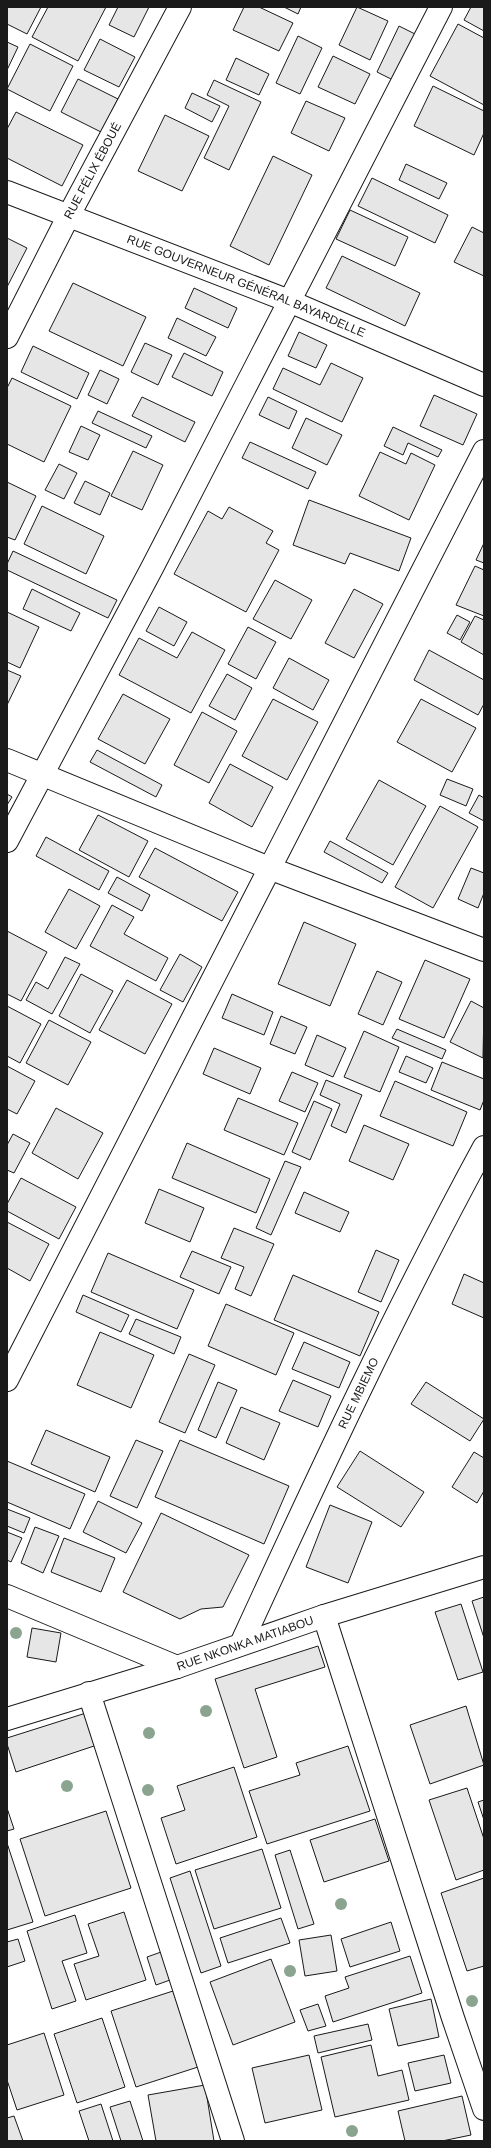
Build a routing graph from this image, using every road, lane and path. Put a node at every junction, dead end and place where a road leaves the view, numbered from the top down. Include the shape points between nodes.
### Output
1 (180, 7) edge
2 (442, 7) edge
3 (7, 192) edge
4 (69, 215) junction
5 (289, 300) junction
6 (7, 336) edge
7 (484, 385) edge
8 (484, 451) edge
9 (7, 760) edge
10 (42, 773) junction
11 (7, 841) edge
12 (269, 868) junction
13 (484, 950) edge
14 (484, 1147) edge
15 (7, 1380) edge
16 (484, 1567) edge
17 (7, 1596) edge
18 (324, 1616) junction
19 (241, 1644) junction
20 (177, 1667) junction
21 (89, 1693) junction
22 (7, 1719) edge
23 (484, 2109) edge
24 (233, 2141) edge

1 - 4 street, RUE FÉLIX ÉBOUÉ
2 - 5 street
3 - 4 street, RUE GOUVERNEUR GÉNÉRAL BAYARDELLE
4 - 5 street, RUE GOUVERNEUR GÉNÉRAL BAYARDELLE
4 - 6 street, RUE FÉLIX ÉBOUÉ
5 - 7 street, RUE GOUVERNEUR GÉNÉRAL BAYARDELLE
5 - 10 street via 152,568
8 - 12 street
9 - 10 street
10 - 11 street
10 - 12 street
12 - 13 street
12 - 15 street
14 - 19 street, RUE MBIEMO via 432,1243 338,1432
16 - 18 street, RUE NKONKA MATIABOU
17 - 20 street
18 - 19 street, RUE NKONKA MATIABOU
18 - 23 street
19 - 20 street, RUE NKONKA MATIABOU
20 - 21 street, RUE NKONKA MATIABOU
21 - 22 street, RUE NKONKA MATIABOU
21 - 24 street

